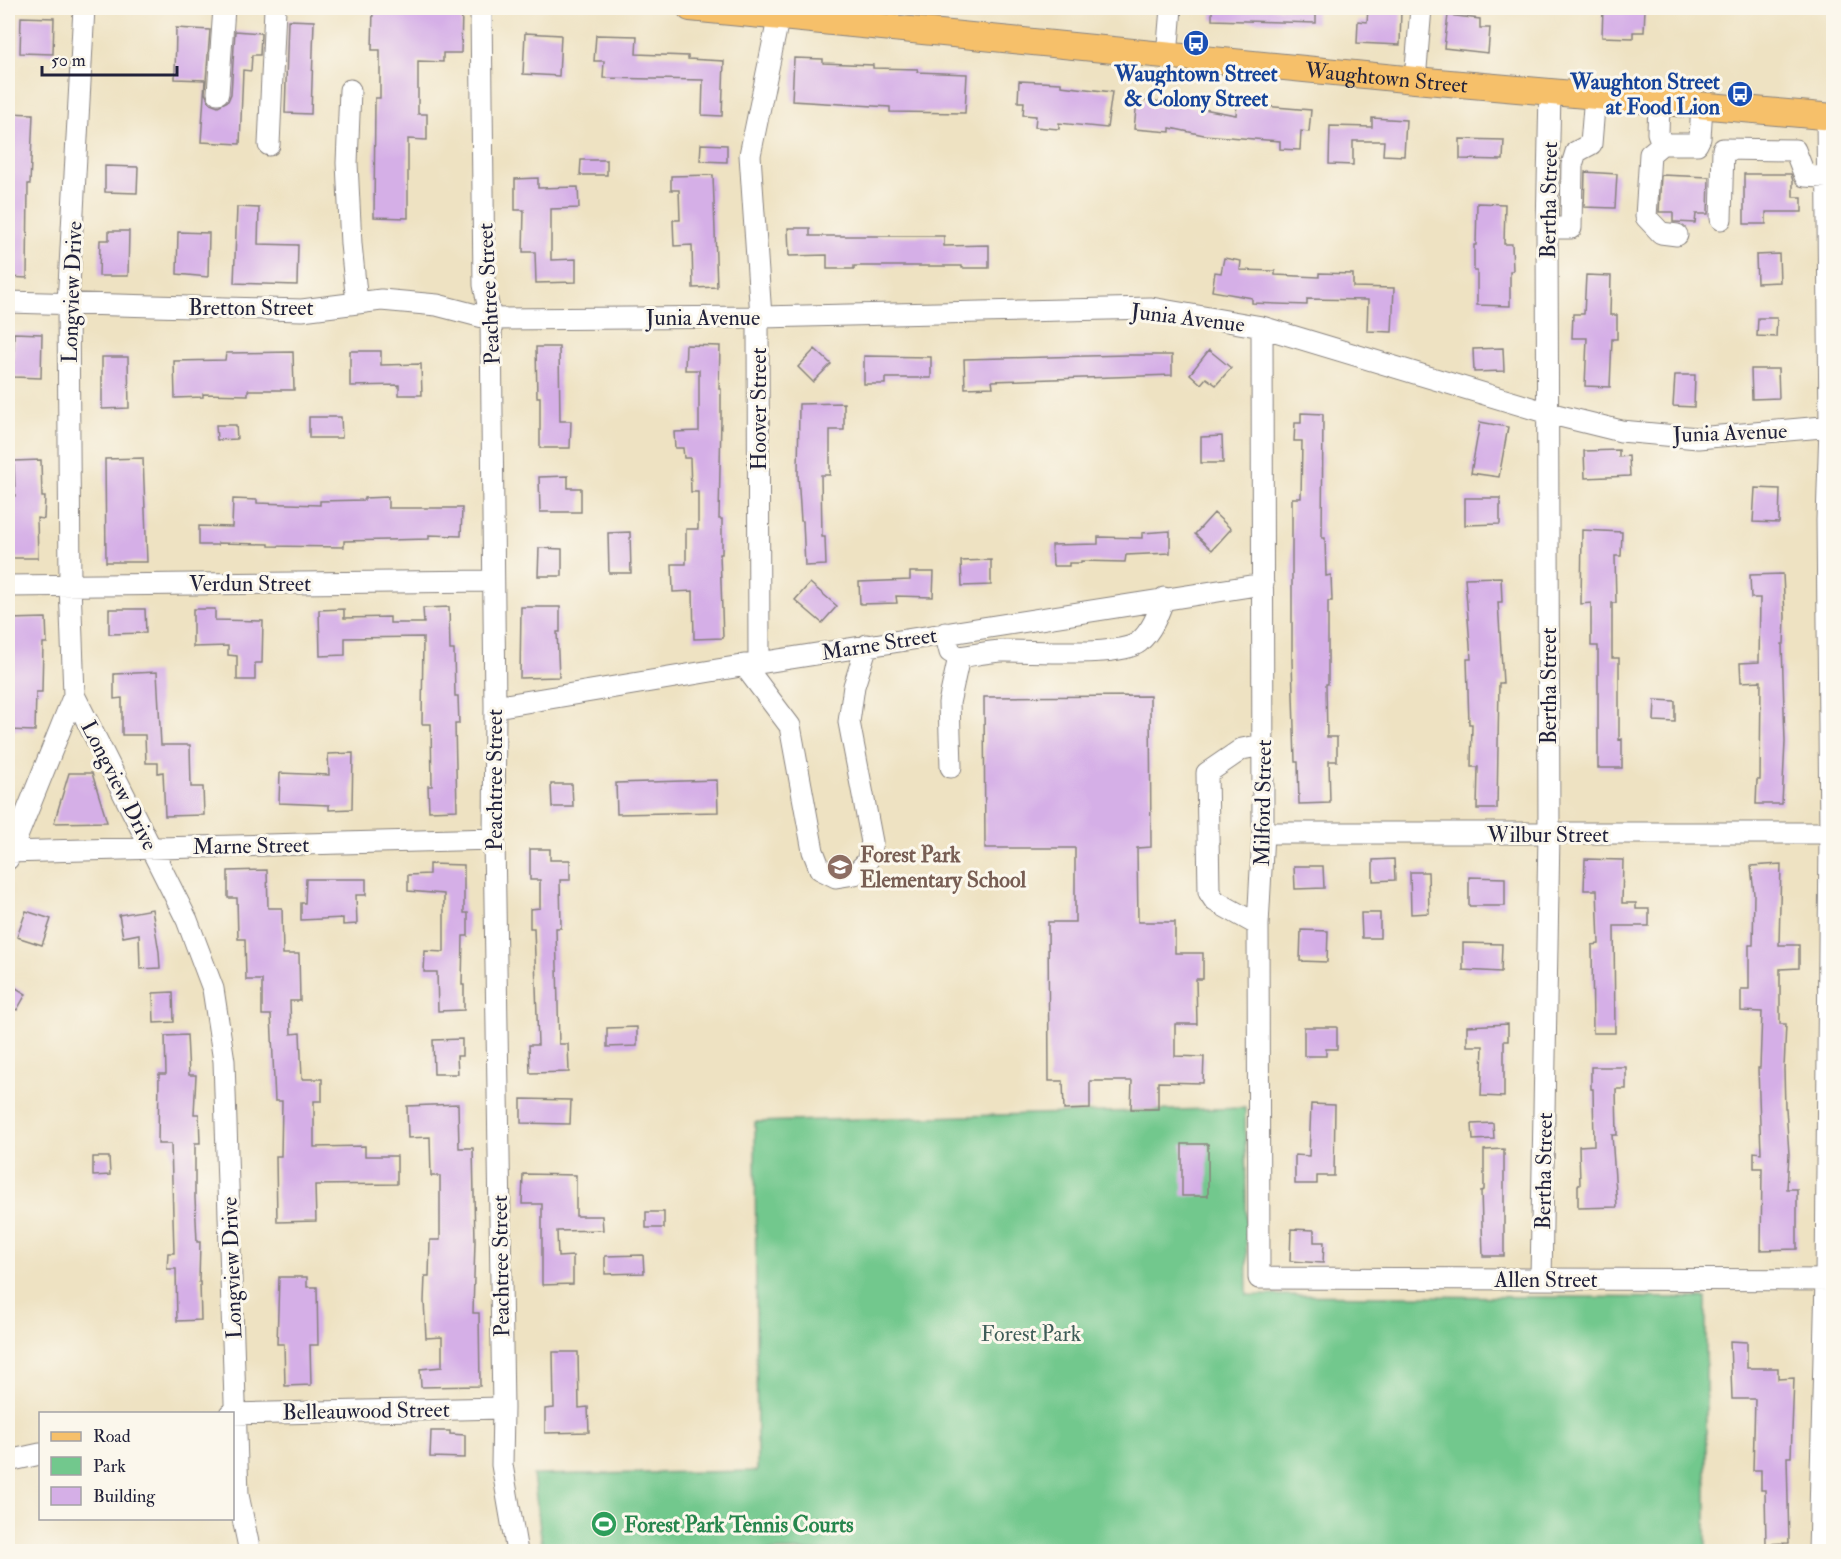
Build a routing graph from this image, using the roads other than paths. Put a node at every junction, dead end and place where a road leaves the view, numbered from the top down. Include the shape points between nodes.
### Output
1 (84, 8) edge
2 (224, 8) edge
3 (275, 8) edge
4 (481, 8) edge
5 (690, 8) edge
6 (1171, 8) edge
7 (1421, 8) edge
8 (779, 15) junction
9 (1167, 56) junction
10 (1415, 80) junction
11 (350, 90) dead end
12 (1550, 92) junction
13 (218, 93) dead end
14 (1594, 95) junction
15 (1659, 102) junction
16 (1702, 105) junction
17 (1830, 116) edge
18 (1662, 144) junction
19 (269, 145) dead end
20 (1547, 164) junction
21 (1572, 165) junction
22 (1831, 178) edge
23 (1721, 219) dead end
24 (1547, 228) junction
25 (1677, 235) dead end
26 (1831, 254) edge
27 (8, 302) edge
28 (357, 303) junction
29 (68, 304) junction
30 (761, 317) junction
31 (491, 318) junction
32 (1262, 327) junction
33 (1548, 413) junction
34 (1832, 426) edge
35 (493, 581) junction
36 (70, 584) junction
37 (1263, 584) junction
38 (8, 586) edge
39 (1164, 598) junction
40 (945, 633) junction
41 (867, 645) junction
42 (959, 657) junction
43 (751, 664) junction
44 (74, 695) junction
45 (495, 707) junction
46 (1263, 745) junction
47 (951, 767) dead end
48 (1263, 833) junction
49 (1832, 833) edge
50 (1549, 834) junction
51 (494, 839) junction
52 (151, 848) junction
53 (9, 854) edge
54 (1258, 925) junction
55 (1259, 1278) joint
56 (1541, 1279) junction
57 (1830, 1280) edge
58 (503, 1408) junction
59 (233, 1412) edge
60 (234, 1413) edge
61 (234, 1429) edge
62 (39, 1454) edge
63 (8, 1461) edge
64 (250, 1551) edge
65 (517, 1551) edge
66 (1819, 1551) edge

1 - 29 street, Longview Drive
2 - 13 street
3 - 19 street
4 - 31 street, Peachtree Street via 484,285
5 - 8 main road, Waughtown Street
6 - 9 street
7 - 10 street
8 - 9 main road, Waughtown Street
8 - 30 street, Hoover Street via 750,155
9 - 10 main road, Waughtown Street
10 - 12 main road, Waughtown Street
11 - 28 street via 347,163
12 - 14 main road, Waughtown Street
12 - 20 street, Bertha Street
14 - 15 main road, Waughtown Street
14 - 21 street via 1591,144 1576,152
15 - 16 main road, Waughtown Street
15 - 18 street via 1658,133
16 - 17 main road, Waughtown Street
16 - 18 street via 1697,144
17 - 22 street
18 - 25 street via 1650,154 1646,217 1661,233
20 - 21 street
20 - 24 street, Bertha Street
21 - 24 street via 1571,228
22 - 23 street via 1805,176 1795,150 1723,149
22 - 26 street
24 - 33 street, Bertha Street
26 - 34 street
27 - 29 street, Bretton Street
28 - 29 street, Bretton Street via 302,310
28 - 31 street, Bretton Street via 381,300 437,305
29 - 36 street, Longview Drive
30 - 31 street, Junia Avenue
30 - 32 street, Junia Avenue via 1151,308
30 - 43 street, Hoover Street
31 - 35 street, Peachtree Street
32 - 33 street, Junia Avenue
32 - 37 street, Milford Street
33 - 34 street, Junia Avenue via 1621,431 1698,438
33 - 50 street, Bertha Street
34 - 49 street via 1827,520
35 - 36 street, Verdun Street
35 - 45 street, Peachtree Street
36 - 38 street, Verdun Street
36 - 44 street, Longview Drive
37 - 39 street, Marne Street
37 - 46 street, Milford Street
39 - 40 street, Marne Street
39 - 42 street via 1155,621 1138,642 1125,648 998,651
40 - 41 street, Marne Street
40 - 42 street via 950,652
41 - 43 street, Marne Street
41 - 43 street via 854,686 849,722 872,842 867,862 855,874 836,877 820,869 813,851 790,726
42 - 47 street via 949,703
43 - 45 street, Marne Street
44 - 52 street, Longview Drive
44 - 53 street
45 - 51 street, Peachtree Street
46 - 48 street, Milford Street
46 - 54 street via 1242,749 1207,773 1209,892 1215,901
48 - 50 street, Wilbur Street
48 - 54 street, Milford Street
49 - 50 street, Wilbur Street
49 - 57 street
50 - 56 street, Bertha Street
51 - 52 street, Marne Street
51 - 58 street, Peachtree Street
52 - 53 street, Marne Street
52 - 59 street, Longview Drive via 187,920 213,989 224,1060
54 - 55 street, Milford Street
55 - 56 street, Allen Street
56 - 57 street, Allen Street
57 - 66 street
58 - 60 street, Belleauwood Street
58 - 65 street, Peachtree Street via 502,1465
61 - 64 street, Longview Drive via 238,1495
62 - 63 street

